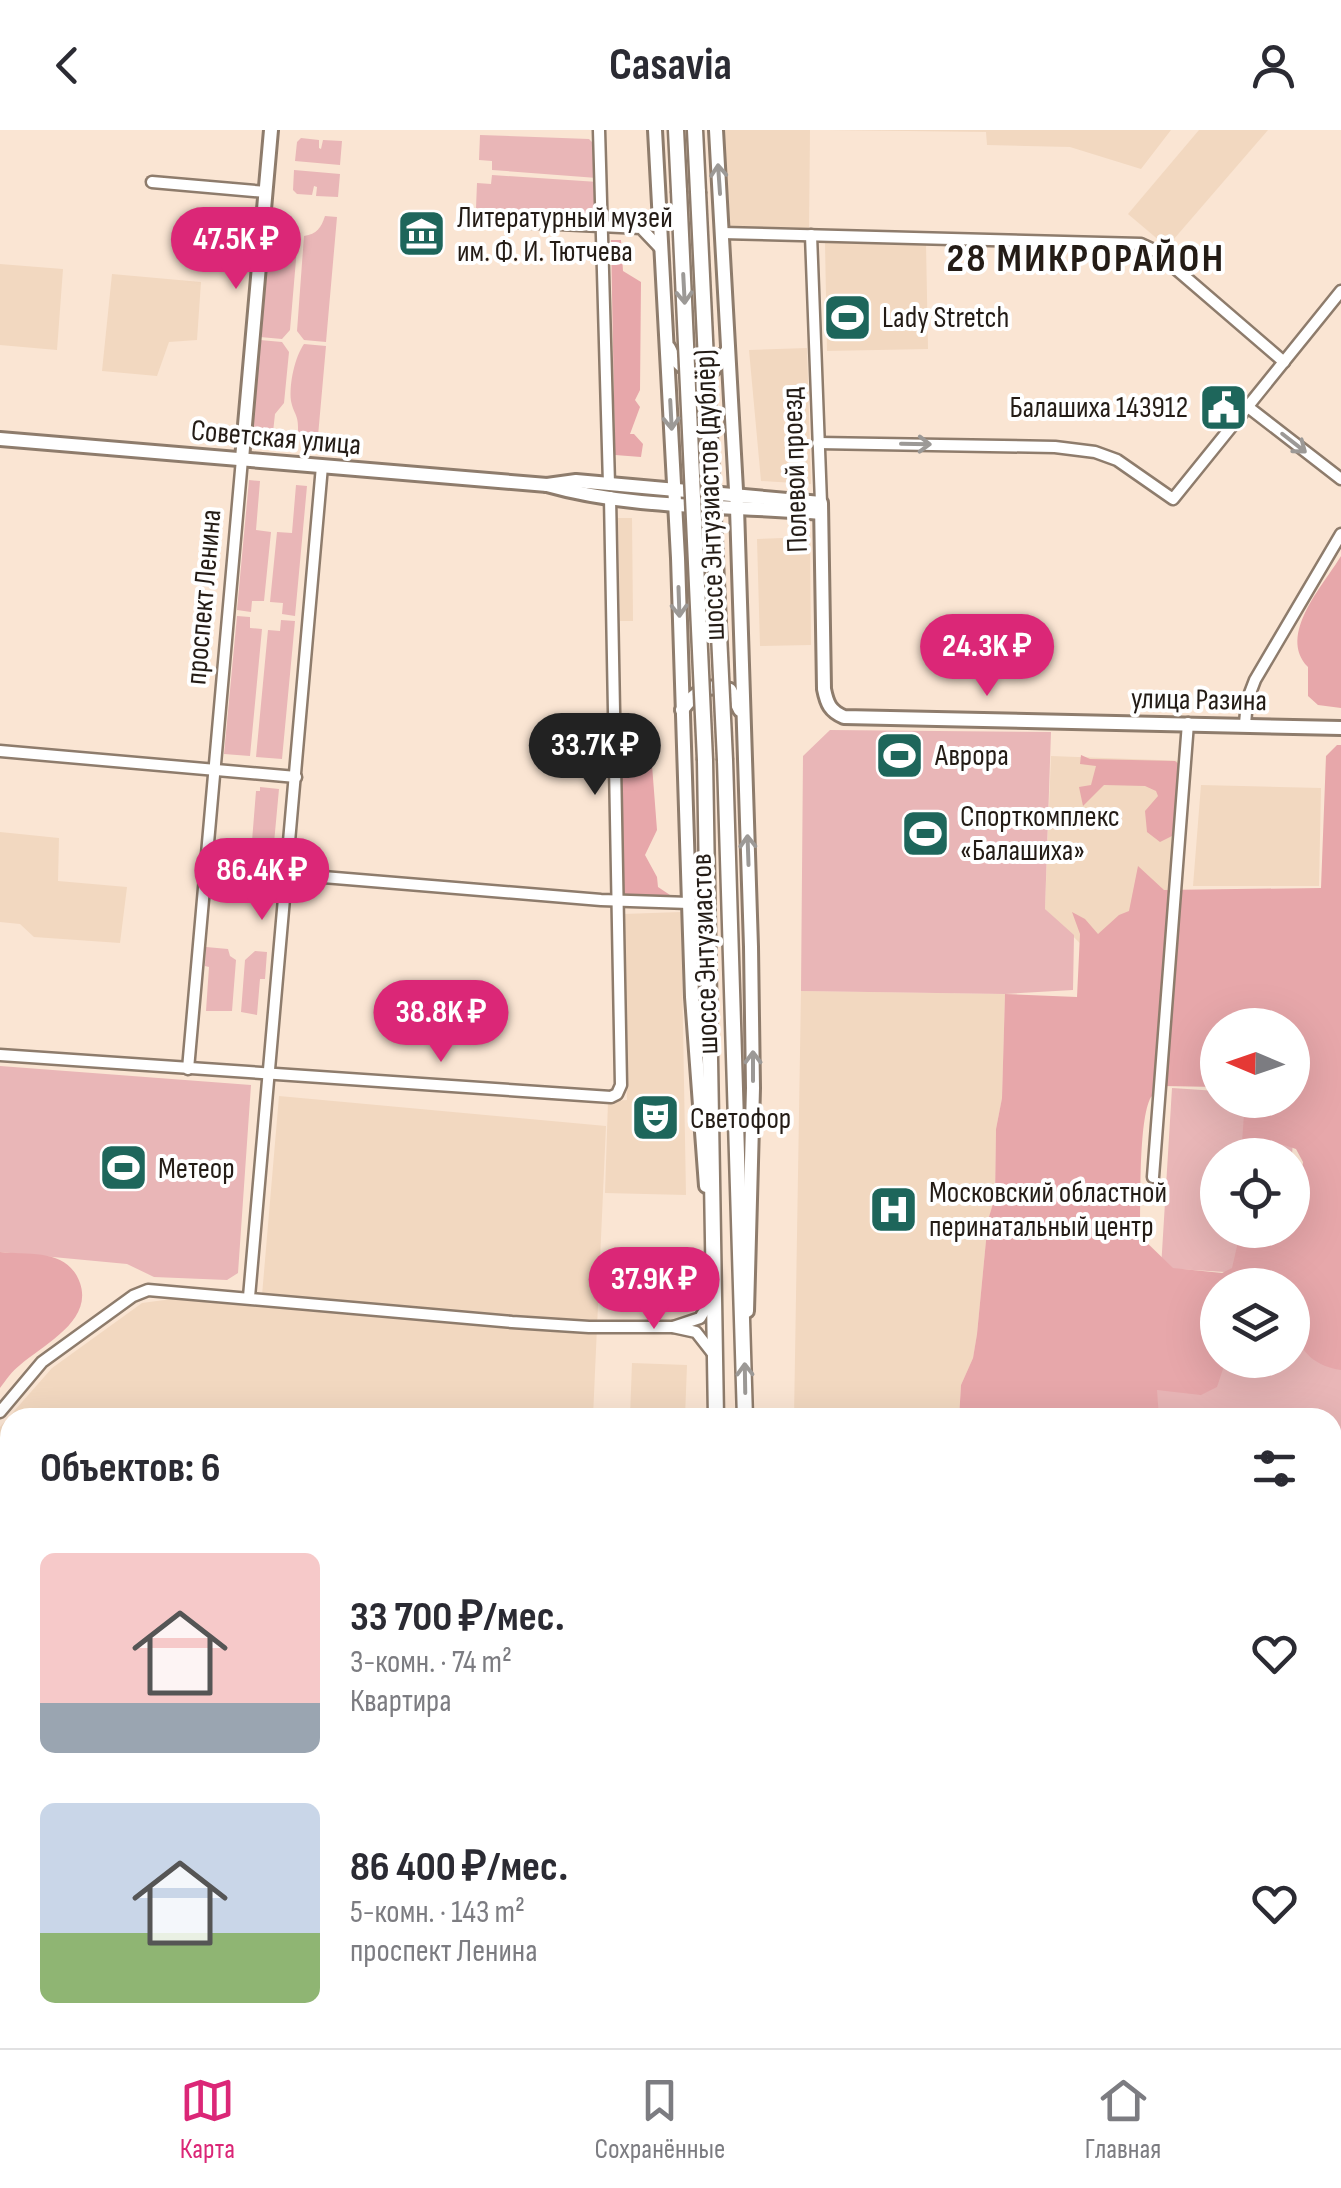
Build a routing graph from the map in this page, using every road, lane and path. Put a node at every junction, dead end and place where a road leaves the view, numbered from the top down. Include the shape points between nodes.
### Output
1 (271, 130) edge
2 (600, 130) edge
3 (655, 130) edge
4 (676, 130) edge
5 (695, 130) edge
6 (716, 130) edge
7 (152, 182) dead end
8 (266, 192) junction
9 (660, 200) junction
10 (480, 220) dead end
11 (604, 227) junction
12 (641, 228) junction
13 (722, 233) junction
14 (810, 235) junction
15 (663, 254) junction
16 (1341, 291) edge
17 (668, 340) junction
18 (728, 346) junction
19 (1284, 362) junction
20 (1248, 406) junction
21 (0, 440) edge
22 (818, 443) junction
23 (242, 459) junction
24 (322, 466) junction
25 (1341, 479) edge
26 (674, 489) junction
27 (610, 490) junction
28 (737, 502) junction
29 (675, 504) junction
30 (821, 508) junction
31 (1341, 534) edge
32 (827, 704) joint
33 (682, 711) junction
34 (742, 717) junction
35 (1188, 723) junction
36 (1245, 724) junction
37 (1338, 728) edge
38 (0, 751) edge
39 (212, 768) junction
40 (296, 776) junction
41 (286, 874) junction
42 (617, 901) junction
43 (689, 903) junction
44 (0, 1055) edge
45 (188, 1069) junction
46 (268, 1073) junction
47 (1153, 1177) dead end
48 (712, 1246) junction
49 (713, 1295) junction
50 (249, 1297) junction
51 (673, 1327) junction
52 (744, 1338) junction
53 (714, 1356) junction
54 (3, 1408) edge
55 (716, 1408) edge
56 (745, 1408) edge

1 - 8 main road, проспект Ленина
2 - 11 street
3 - 9 main road, шоссе Энтузиастов (дублёр)
4 -> 48 highway, шоссе Энтузиастов, bridge via 705,760
5 - 52 highway, шоссе Энтузиастов, bridge
13 -> 6 main road, шоссе Энтузиастов (дублёр)
7 - 8 street
8 - 23 main road, проспект Ленина
9 - 12 street
9 - 15 main road, шоссе Энтузиастов (дублёр)
10 - 11 street
11 - 12 street
11 - 27 street
12 - 15 street
13 - 14 street
13 - 18 main road, шоссе Энтузиастов (дублёр)
14 - 19 street via 1129,242 1154,250
14 - 22 street, Полевой проезд
15 - 17 main road, шоссе Энтузиастов (дублёр)
16 - 19 street
17 - 18 main road via 676,362 696,372 720,364
17 -> 26 main road, шоссе Энтузиастов (дублёр)
18 - 28 main road, шоссе Энтузиастов (дублёр)
19 - 20 street
22 -> 20 street via 1094,452 1173,500
20 -> 25 street
21 - 23 main road, Советская улица
22 - 30 street, Полевой проезд
23 - 24 main road, Советская улица
23 - 39 street, проспект Ленина
24 - 27 main road, Советская улица via 547,485 576,481
24 - 40 street
26 - 27 main road, Советская улица
26 - 28 main road, Советская улица
26 - 29 main road, шоссе Энтузиастов (дублёр)
27 - 29 main road, Советская улица
27 - 42 street
28 - 29 main road, Советская улица
28 - 30 main road, Советская улица
28 - 34 main road, шоссе Энтузиастов (дублёр)
29 -> 33 main road, шоссе Энтузиастов (дублёр)
30 - 32 main road, Полевой проезд
31 - 36 street via 1255,680
32 - 35 main road, улица Разина via 844,718
33 - 34 main road via 698,692 719,687 734,696
33 - 43 main road, шоссе Энтузиастов (дублёр)
52 -> 34 main road, шоссе Энтузиастов (дублёр) via 753,996
35 - 36 main road, улица Разина
35 - 47 street
36 - 37 main road, улица Разина
38 - 39 street
39 - 40 street
39 - 45 street, проспект Ленина
40 - 41 street
41 - 42 street
41 - 46 street
42 - 43 street
42 - 46 street via 618,1094
43 - 48 main road, шоссе Энтузиастов (дублёр)
44 - 45 street
45 - 46 street
46 - 50 street
48 - 49 highway, шоссе Энтузиастов
49 - 51 street via 700,1318
49 - 53 highway, шоссе Энтузиастов
50 - 51 street via 512,1322
50 - 54 street via 174,1290 133,1296 42,1362
51 - 53 street via 696,1332
56 -> 52 highway, шоссе Энтузиастов
53 - 55 highway, шоссе Энтузиастов

